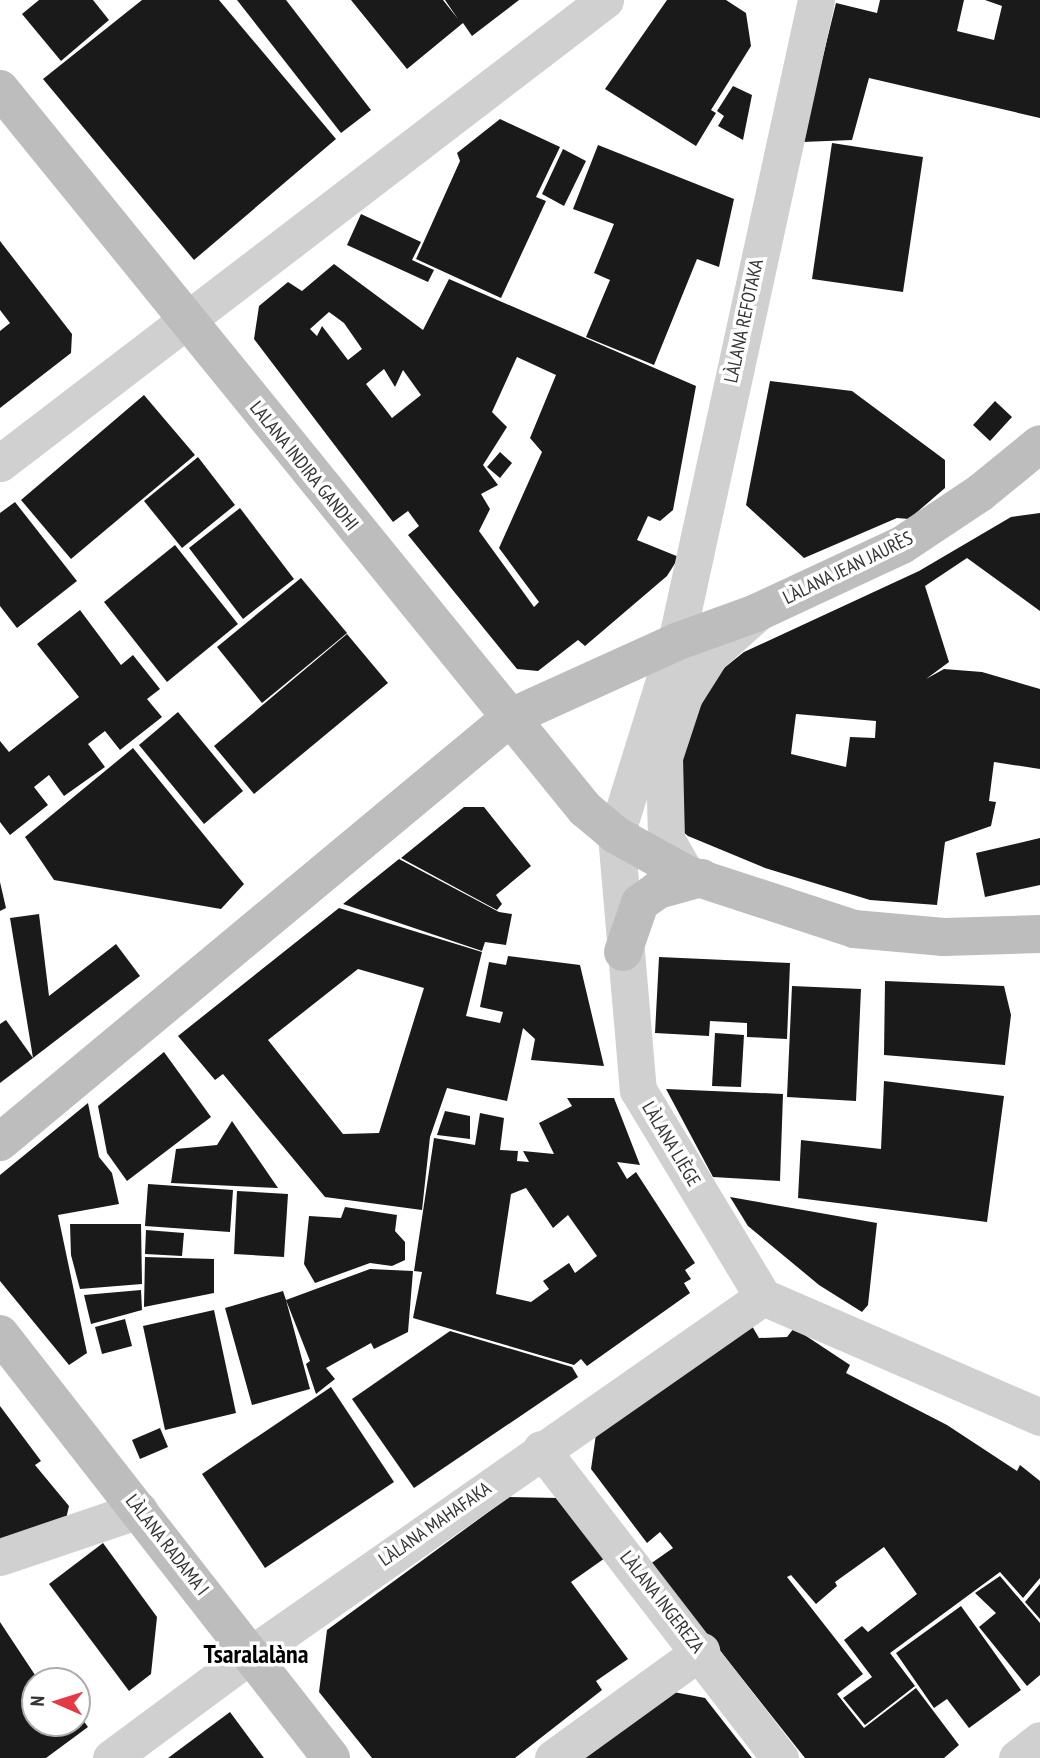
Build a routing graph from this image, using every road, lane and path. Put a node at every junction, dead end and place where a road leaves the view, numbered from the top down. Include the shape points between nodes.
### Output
1 (605, 0) edge
2 (816, 0) edge
3 (0, 89) edge
4 (186, 322) junction
5 (1040, 444) edge
6 (0, 463) edge
7 (756, 613) junction
8 (676, 642) junction
9 (511, 717) junction
10 (616, 835) junction
11 (693, 876) junction
12 (1040, 934) edge
13 (623, 952) junction
14 (0, 1142) edge
15 (763, 1297) junction
16 (0, 1334) edge
17 (1040, 1417) edge
18 (541, 1449) junction
19 (139, 1510) junction
20 (0, 1557) edge
21 (701, 1651) junction
22 (253, 1653) junction
23 (1040, 1740) edge
24 (111, 1758) edge
25 (331, 1758) edge
26 (553, 1758) edge
27 (780, 1758) edge
28 (1017, 1758) edge

1 - 4 street
2 - 8 street, LÀLANA REFOTAKA
3 - 4 street, LALANA INDIRA GANDHI
4 - 6 street
4 - 9 street, LALANA INDIRA GANDHI
5 - 7 street, LÀLANA JEAN JAURÈS via 902,545
7 - 8 street, LÀLANA JEAN JAURÈS
7 - 11 street via 710,654 684,696 664,757 666,839
8 - 9 street, LÀLANA JEAN JAURÈS
8 - 10 street, LÀLANA LIÈGE
9 - 10 street, LALANA INDIRA GANDHI via 584,809
9 - 14 street, LÀLANA JEAN JAURÈS
10 - 11 street, LALANA INDIRA GANDHI
10 - 13 street, LÀLANA LIÈGE
11 - 12 street, LALANA INDIRA GANDHI via 854,929 944,937
11 - 13 street via 640,903
13 - 15 street, LÀLANA LIÈGE via 639,1090
15 - 17 street
15 - 18 street, LÀLANA MAHAFAKA
16 - 19 street, LÀLANA RADAMA I
18 - 21 street, LÀLANA INGEREZA
18 - 22 street, LÀLANA MAHAFAKA
19 - 20 street
19 - 22 street, LÀLANA RADAMA I
21 - 26 street
21 - 27 street, LÀLANA INGEREZA
22 - 24 street, LÀLANA MAHAFAKA
22 - 25 street, LÀLANA RADAMA I
23 - 28 street

